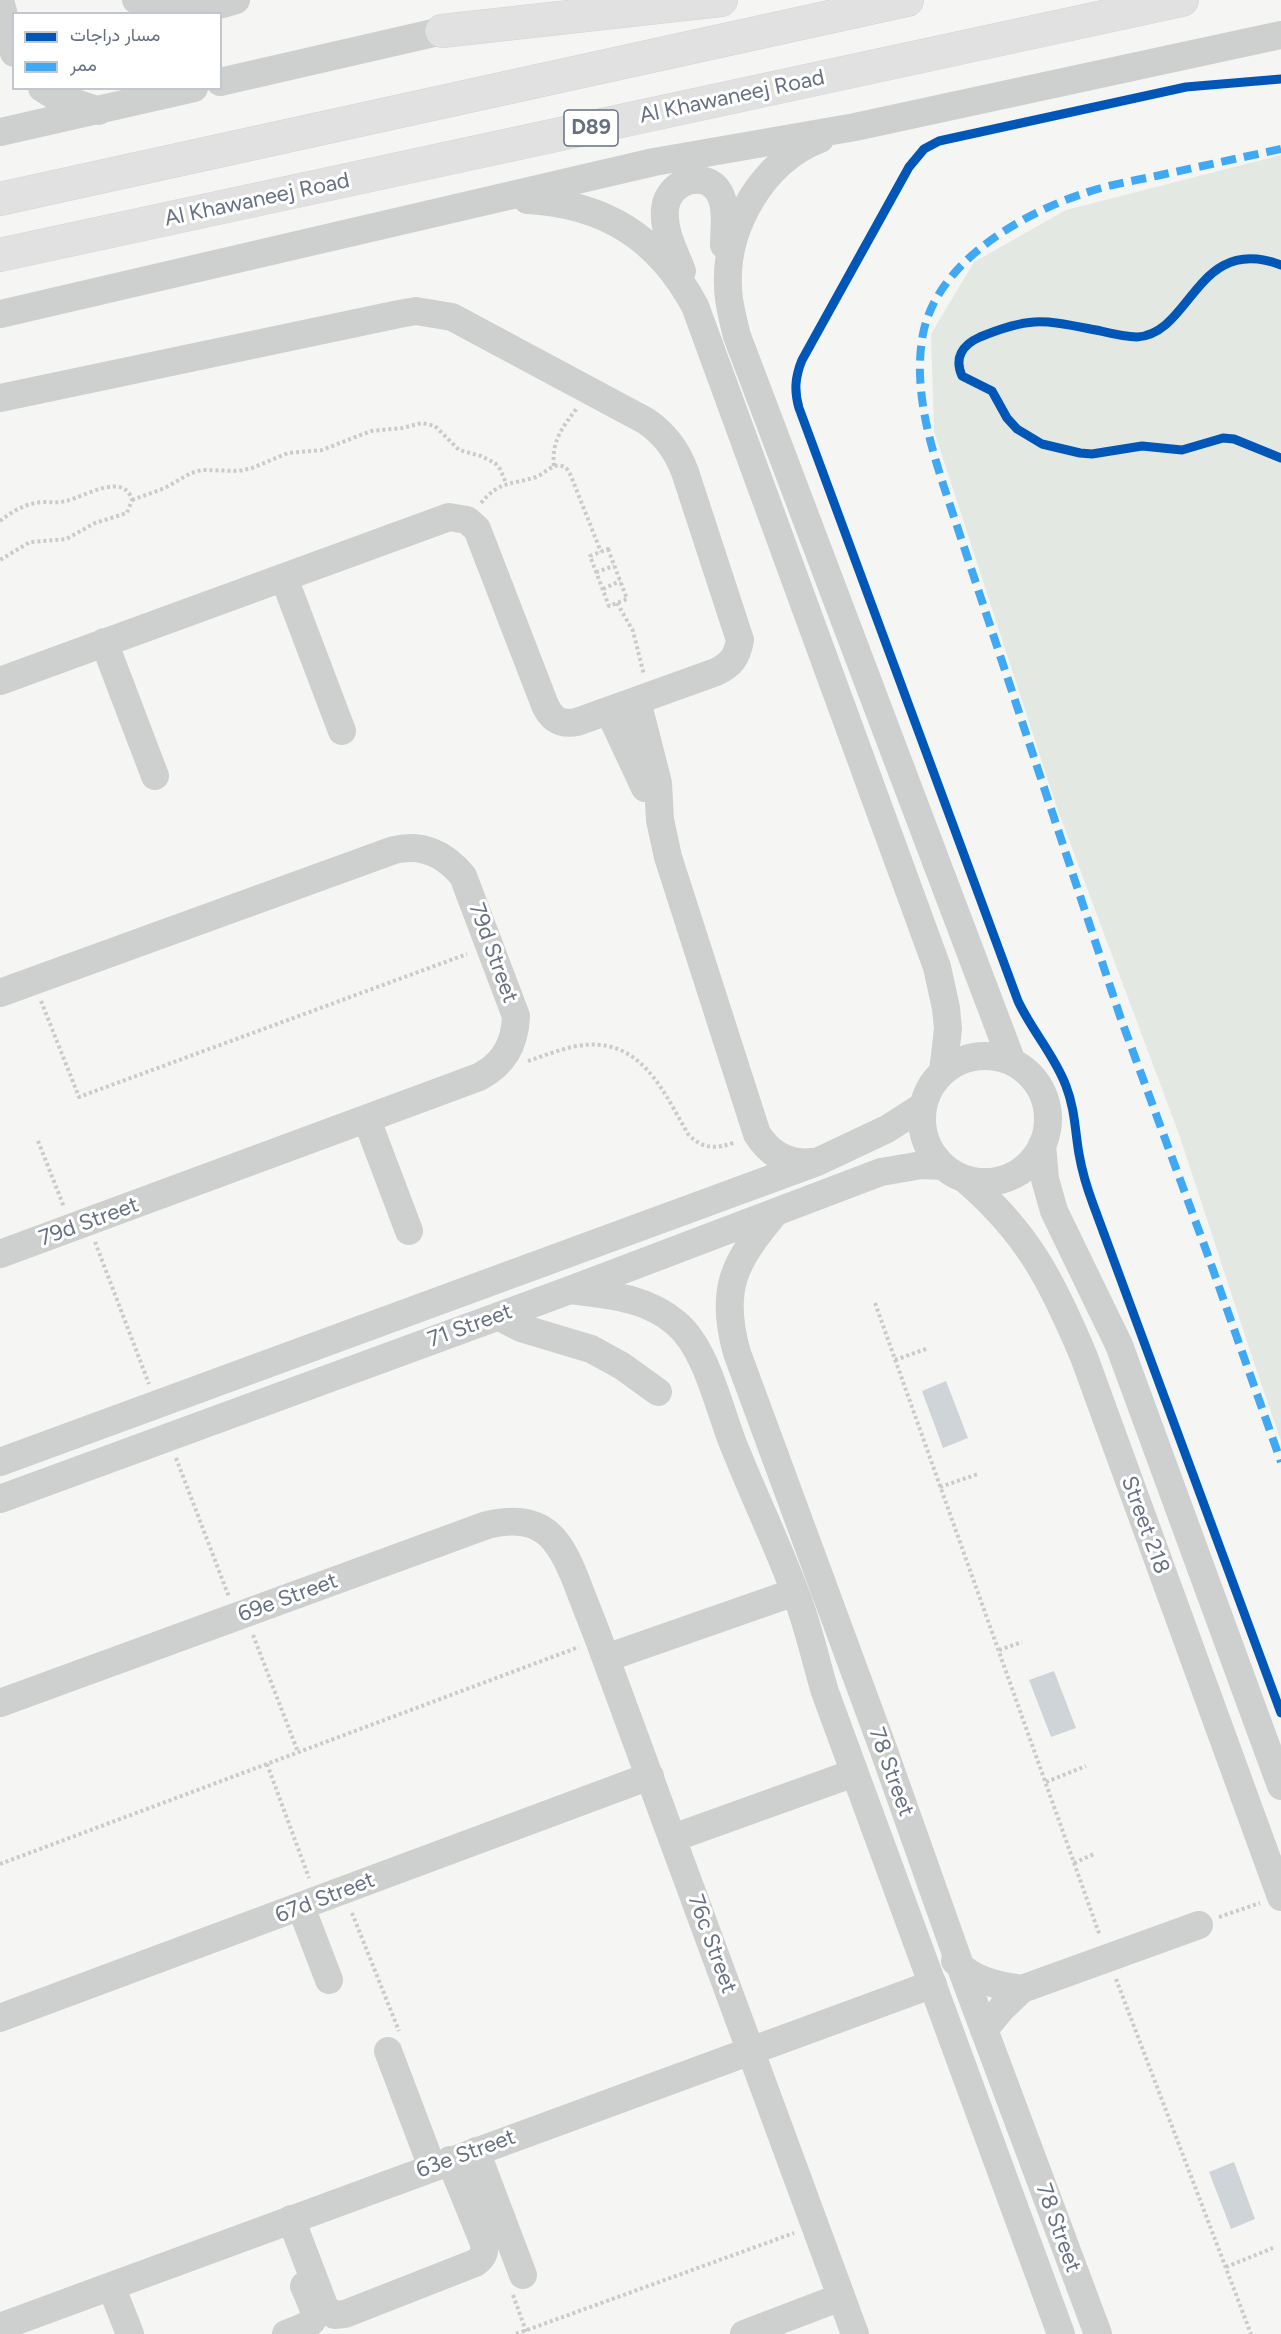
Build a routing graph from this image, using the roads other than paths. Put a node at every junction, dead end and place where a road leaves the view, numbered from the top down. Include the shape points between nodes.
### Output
1 (0, 0) edge
2 (136, 0) edge
3 (236, 0) edge
4 (579, 0) edge
5 (722, 0) edge
6 (907, 0) edge
7 (1182, 0) edge
8 (442, 31) junction
9 (1281, 35) edge
10 (12, 45) edge
11 (222, 82) edge
12 (45, 90) edge
13 (186, 90) edge
14 (99, 111) junction
15 (855, 127) junction
16 (0, 132) edge
17 (504, 198) junction
18 (0, 199) edge
19 (0, 255) edge
20 (728, 286) junction
21 (695, 306) junction
22 (0, 314) edge
23 (0, 398) edge
24 (284, 578) junction
25 (104, 642) junction
26 (0, 681) edge
27 (644, 698) junction
28 (609, 711) junction
29 (342, 731) dead end
30 (155, 776) dead end
31 (659, 808) junction
32 (0, 993) edge
33 (1012, 1062) junction
34 (943, 1072) junction
35 (923, 1106) junction
36 (367, 1119) junction
37 (757, 1134) junction
38 (1042, 1145) junction
39 (817, 1162) junction
40 (954, 1172) junction
41 (737, 1190) junction
42 (774, 1214) junction
43 (409, 1231) dead end
44 (0, 1254) edge
45 (570, 1290) junction
46 (498, 1316) junction
47 (658, 1392) dead end
48 (0, 1462) edge
49 (0, 1499) edge
50 (566, 1556) joint
51 (795, 1592) junction
52 (603, 1649) junction
53 (819, 1672) junction
54 (0, 1702) edge
55 (884, 1751) junction
56 (854, 1773) junction
57 (650, 1776) junction
58 (1281, 1786) edge
59 (673, 1838) junction
60 (894, 1884) junction
61 (1281, 1896) edge
62 (320, 1900) junction
63 (1199, 1924) road end
64 (961, 1968) junction
65 (329, 1980) dead end
66 (933, 1984) junction
67 (1022, 1989) junction
68 (0, 2018) edge
69 (984, 2030) junction
70 (396, 2046) road end
71 (751, 2050) junction
72 (453, 2159) junction
73 (285, 2221) junction
74 (523, 2275) dead end
75 (111, 2286) junction
76 (841, 2297) junction
77 (0, 2327) edge
78 (130, 2334) edge
79 (286, 2334) edge
80 (744, 2334) edge
81 (855, 2334) edge
82 (1061, 2334) edge
83 (1098, 2334) edge

1 - 10 street
2 - 3 street via 177,9 199,9
4 - 8 street
5 - 8 highway
6 - 18 highway, D89
7 - 19 highway, Al Khawaneej Road / D89
8 - 11 street
9 - 15 street
12 - 14 street
13 - 14 street
14 - 16 street
15 - 17 street via 654,162
15 - 20 street via 797,151 766,178 741,217 729,260
17 - 21 street via 570,205 592,211 634,233 670,265
17 - 22 street
20 - 21 street via 720,193 705,181 685,181 673,188 665,217 670,242
20 - 33 street via 737,336
21 - 34 street via 937,968 948,1029
23 - 27 street via 399,314 417,311 452,316 646,421 666,438 681,459 740,640 734,660 726,668
24 - 25 street
24 - 28 street via 448,517 467,520 480,535 549,714 567,724
24 - 29 street
25 - 26 street
25 - 30 street
27 - 28 street
27 - 31 street
28 - 31 street
31 - 37 street via 668,857
32 - 36 street, 79d Street via 405,848 438,854 456,867 468,885 516,1016 514,1037 497,1065 478,1077
33 - 34 street via 976,1057 964,1059
33 - 38 street via 1032,1077 1044,1097 1048,1121
34 - 35 street via 927,1093
35 - 39 street, 71 Street via 878,1134
35 - 40 street via 925,1138 935,1158
36 - 43 street
36 - 44 street, 79d Street
37 - 39 street via 764,1145 788,1161
37 - 41 street via 754,1158
38 - 40 street via 1026,1166 1010,1176 991,1181
38 - 58 street via 1045,1179 1054,1211 1119,1345
39 - 41 street, 71 Street
40 - 42 street, 71 Street via 922,1165 881,1172
40 - 61 street, Street 218 via 1000,1211 1025,1241 1069,1323
41 - 48 street, 71 Street
42 - 45 street, 71 Street
42 - 55 street, 78 Street via 738,1263 731,1285 731,1331
45 - 46 street, 71 Street
45 - 51 street, 78 Street via 638,1300 660,1310 693,1342
46 - 47 street via 521,1328 591,1349
46 - 49 street, 71 Street
50 - 52 street, 76c Street
50 - 54 street, 69e Street via 556,1540 542,1529 524,1522 487,1525
51 - 52 street
51 - 53 street, 78 Street
52 - 57 street, 76c Street
53 - 55 street via 838,1690 867,1753 872,1756
53 - 56 street, 78 Street
55 - 64 street, 78 Street
56 - 59 street
56 - 60 street, 78 Street
57 - 59 street, 76c Street
57 - 62 street, 67d Street
59 - 71 street, 76c Street
60 - 64 street via 906,1875 914,1882 944,1944
60 - 66 street, 78 Street
62 - 65 street
62 - 68 street, 67d Street
63 - 67 street
64 - 67 street via 1000,1986
64 - 69 street, 78 Street
66 - 71 street, 63e Street
66 - 82 street, 78 Street
67 - 69 street
69 - 83 street, 78 Street
70 - 72 street
71 - 72 street, 63e Street
71 - 76 street, 76c Street
72 - 73 street, 63e Street
72 - 73 street via 485,2246 483,2256 475,2263 345,2314 334,2314 325,2308
72 - 74 street
73 - 75 street, 63e Street
73 - 79 street via 315,2314 308,2326
75 - 77 street, 63e Street
75 - 78 street
76 - 80 street
76 - 81 street, 76c Street

